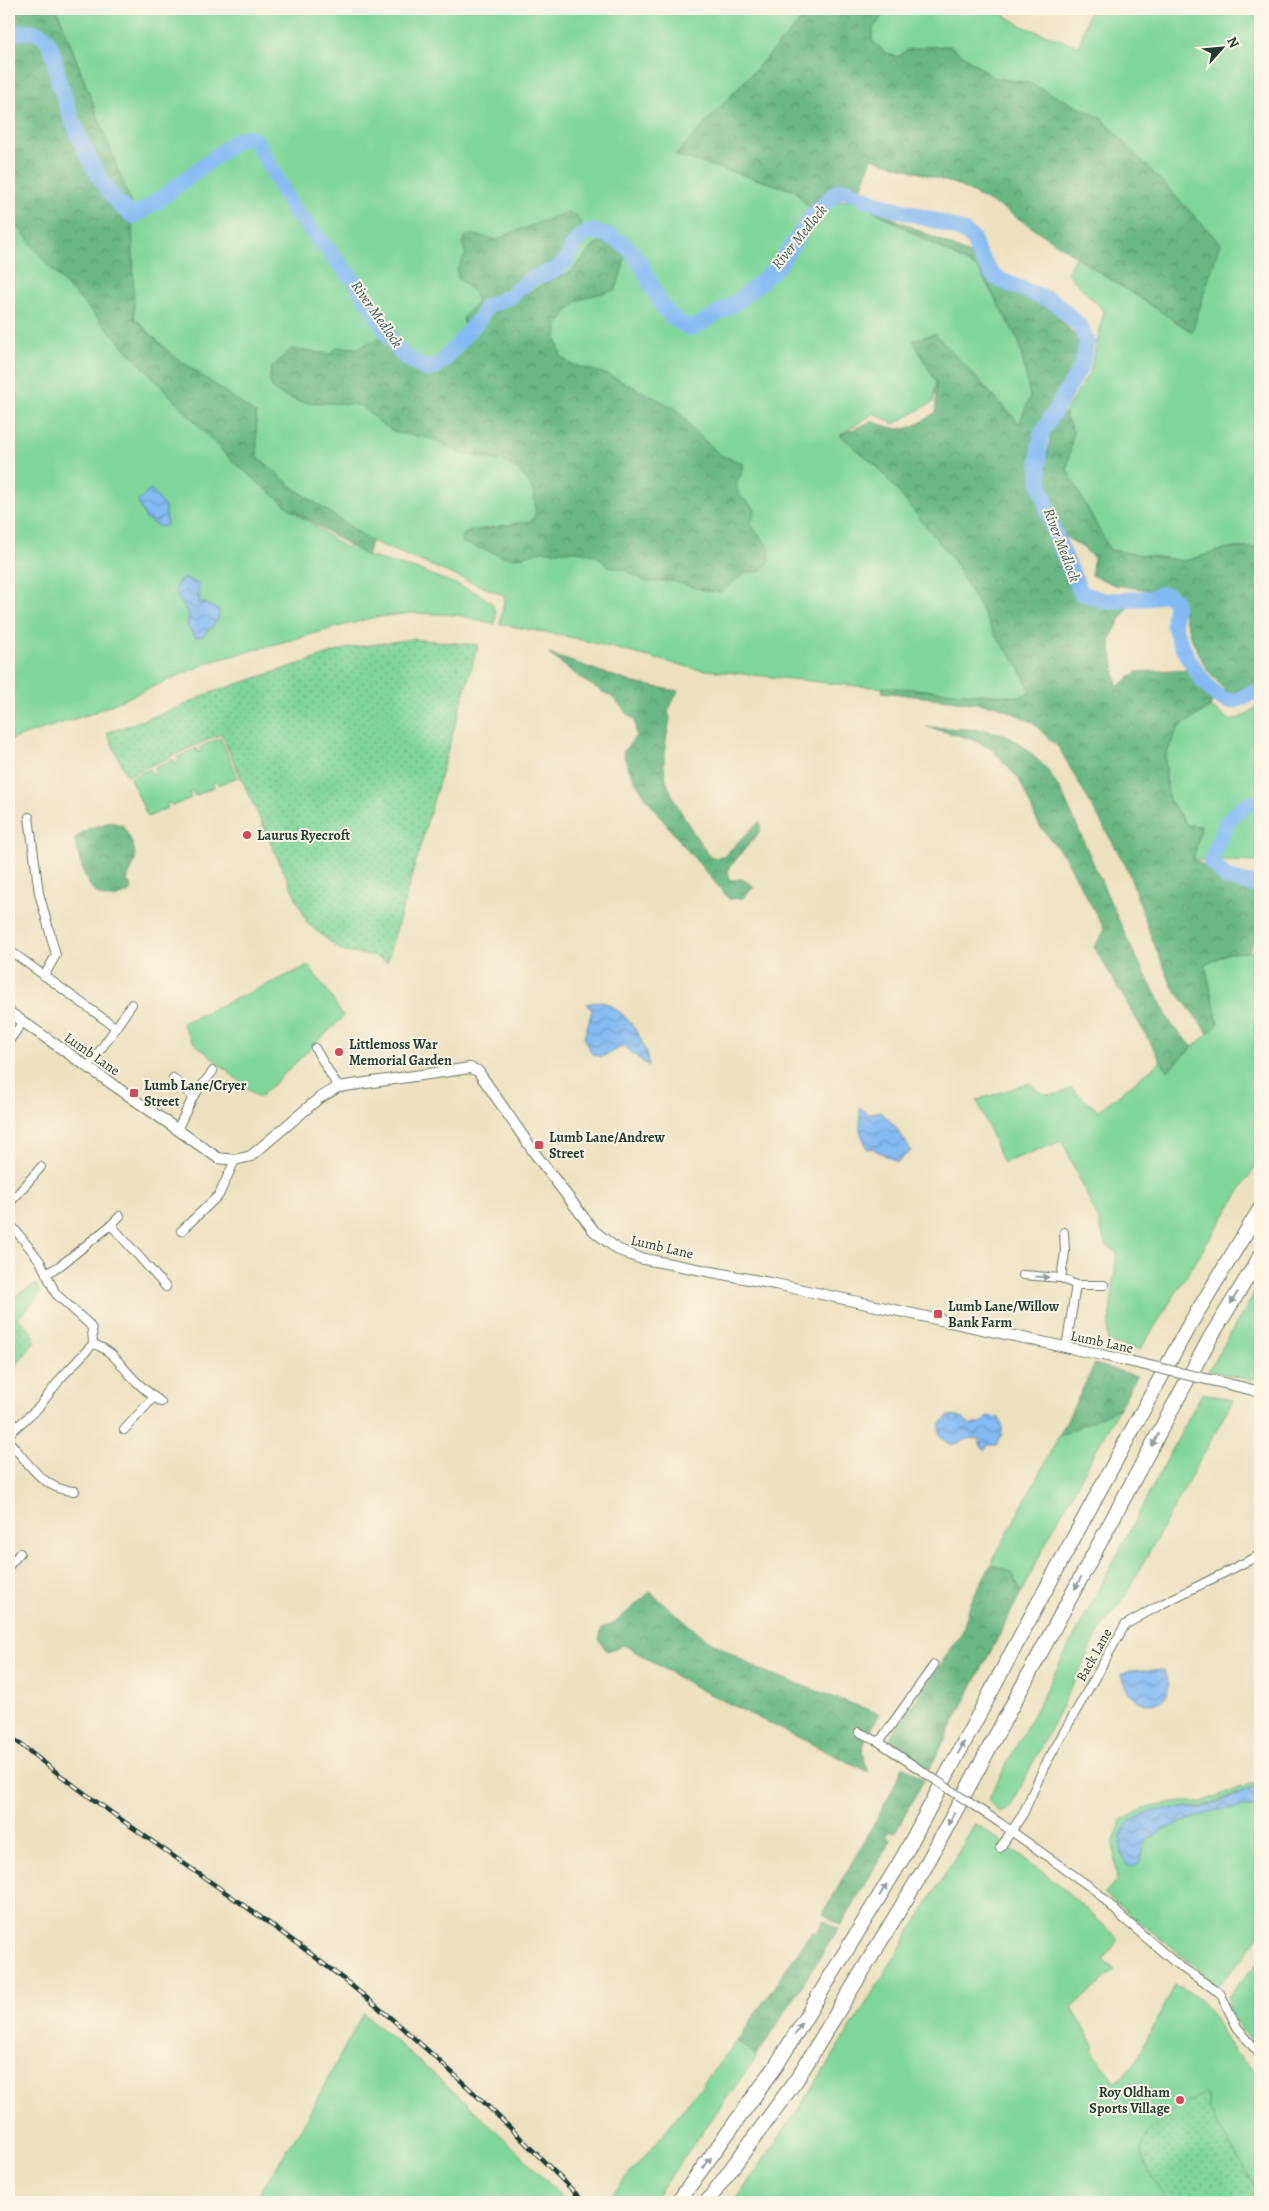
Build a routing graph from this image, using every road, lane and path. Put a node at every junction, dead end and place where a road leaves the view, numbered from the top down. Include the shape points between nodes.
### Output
1 (29, 817) dead end
2 (9, 950) edge
3 (44, 976) junction
4 (132, 1004) dead end
5 (9, 1012) edge
6 (22, 1023) junction
7 (115, 1027) junction
8 (9, 1041) edge
9 (315, 1048) dead end
10 (88, 1068) junction
11 (213, 1071) dead end
12 (173, 1078) dead end
13 (338, 1087) junction
14 (193, 1097) junction
15 (178, 1130) junction
16 (235, 1160) junction
17 (41, 1167) dead end
18 (9, 1204) edge
19 (1260, 1209) edge
20 (120, 1216) dead end
21 (9, 1222) edge
22 (111, 1225) junction
23 (181, 1231) dead end
24 (1064, 1232) dead end
25 (1260, 1257) edge
26 (46, 1274) junction
27 (1023, 1275) dead end
28 (1061, 1278) junction
29 (1076, 1285) junction
30 (1104, 1285) dead end
31 (166, 1287) dead end
32 (92, 1344) junction
33 (1066, 1348) junction
34 (1260, 1392) edge
35 (154, 1397) junction
36 (161, 1402) dead end
37 (124, 1430) dead end
38 (11, 1434) edge
39 (9, 1441) edge
40 (75, 1490) dead end
41 (20, 1553) dead end
42 (1260, 1555) edge
43 (9, 1566) edge
44 (934, 1665) dead end
45 (859, 1732) dead end
46 (879, 1742) junction
47 (1013, 1832) junction
48 (1000, 1848) dead end
49 (1260, 2055) edge
50 (678, 2202) edge
51 (707, 2202) edge

1 - 3 street via 39,893 56,955
2 - 3 street
3 - 7 street
4 - 7 street
5 - 6 street, Lumb Lane
6 - 8 street
6 - 10 street, Lumb Lane
7 - 10 street
9 - 13 street
10 - 15 street, Lumb Lane
11 - 14 street
12 - 14 street
13 - 16 street, Lumb Lane via 251,1156
13 - 33 street, Lumb Lane via 470,1068 478,1072 594,1231 617,1249 639,1258 775,1284
14 - 15 street
15 - 16 street, Lumb Lane via 218,1158
16 - 23 street via 218,1195
17 - 18 street
50 -> 19 highway via 776,2066 902,1859 1178,1346
20 - 22 street
21 - 26 street via 40,1261
22 - 26 street
22 - 31 street
24 - 28 street via 1066,1245
25 -> 51 highway via 1210,1338 923,1871 797,2078
26 - 32 street via 56,1294 92,1329
27 -> 28 street
28 - 29 street
29 - 30 street
29 - 33 street
32 - 35 street via 115,1356 130,1376
32 - 38 street via 39,1407
33 - 34 street, Lumb Lane, bridge
35 - 36 street
35 - 37 street
39 - 40 street via 49,1485 66,1491
41 - 43 street
42 - 47 street, Back Lane via 1125,1625 1044,1767
44 - 46 street
45 - 46 street
46 - 47 street, bridge
47 - 48 street, Back Lane
47 - 49 street via 1096,1891 1178,1965 1220,1993 1237,2027

